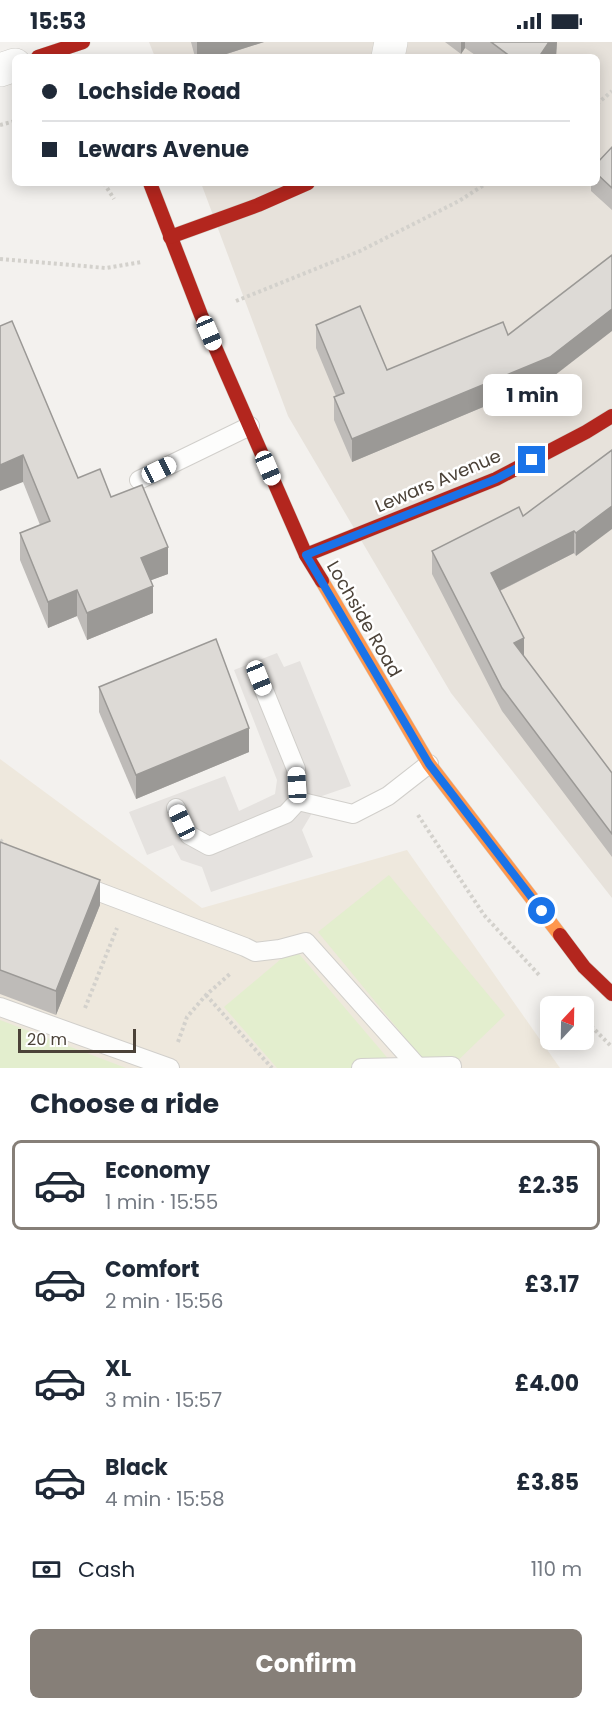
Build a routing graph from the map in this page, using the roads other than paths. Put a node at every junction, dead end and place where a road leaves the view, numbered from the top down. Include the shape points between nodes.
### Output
1 (83, 42) edge
2 (47, 54) edge
3 (151, 186) edge
4 (301, 186) edge
5 (170, 237) junction
6 (612, 416) edge
7 (250, 426) junction
8 (139, 480) dead end
9 (306, 555) junction
10 (259, 678) dead end
11 (429, 764) junction
12 (298, 801) junction
13 (176, 808) dead end
14 (27, 865) edge
15 (612, 994) edge
16 (0, 1007) edge
17 (452, 1066) dead end
18 (418, 1067) edge
19 (169, 1068) edge
20 (361, 1068) edge

1 - 2 street
3 - 5 street, Lochside Road
4 - 5 street
5 - 7 street, Lochside Road
6 - 9 street, Lewars Avenue via 496,479
7 - 8 lane
7 - 9 street, Lochside Road
9 - 11 street, Lochside Road
10 - 12 lane via 296,769
11 - 12 lane via 388,796 353,814
11 - 15 street, Lochside Road via 584,967
12 - 13 lane via 286,814 209,846 189,836
14 - 18 lane via 255,952 306,942
16 - 19 lane
17 - 18 lane
18 - 20 lane

